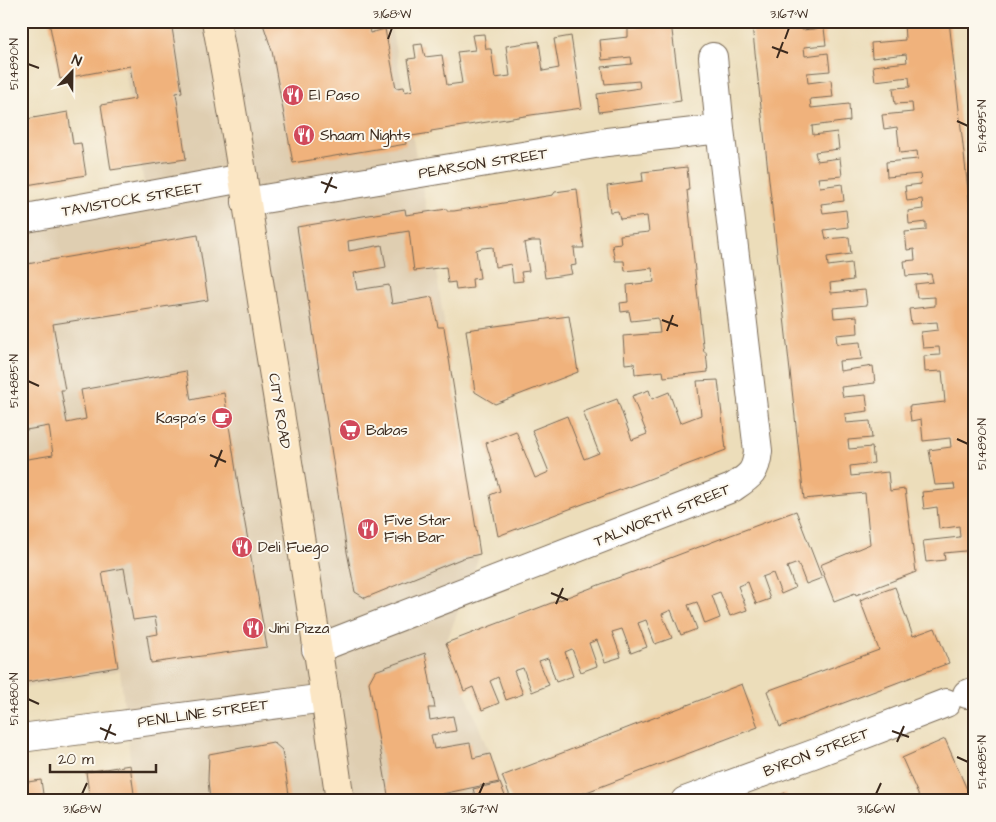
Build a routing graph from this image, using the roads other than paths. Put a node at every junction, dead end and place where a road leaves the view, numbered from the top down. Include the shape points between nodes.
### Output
1 (216, 21) edge
2 (713, 57) dead end
3 (720, 129) junction
4 (245, 190) junction
5 (21, 219) edge
6 (316, 649) junction
7 (963, 696) edge
8 (325, 698) junction
9 (21, 738) edge
10 (340, 801) edge
11 (685, 801) edge

1 - 4 main road, CITY ROAD
2 - 3 street, TALWORTH STREET
3 - 4 street, PEARSON STREET
3 - 6 street, TALWORTH STREET via 758,451 757,466 732,488
4 - 5 street, TAVISTOCK STREET
4 - 6 main road, CITY ROAD
6 - 8 main road, CITY ROAD
7 - 11 street, BYRON STREET
8 - 9 street, PENLLINE STREET
8 - 10 main road, CITY ROAD

